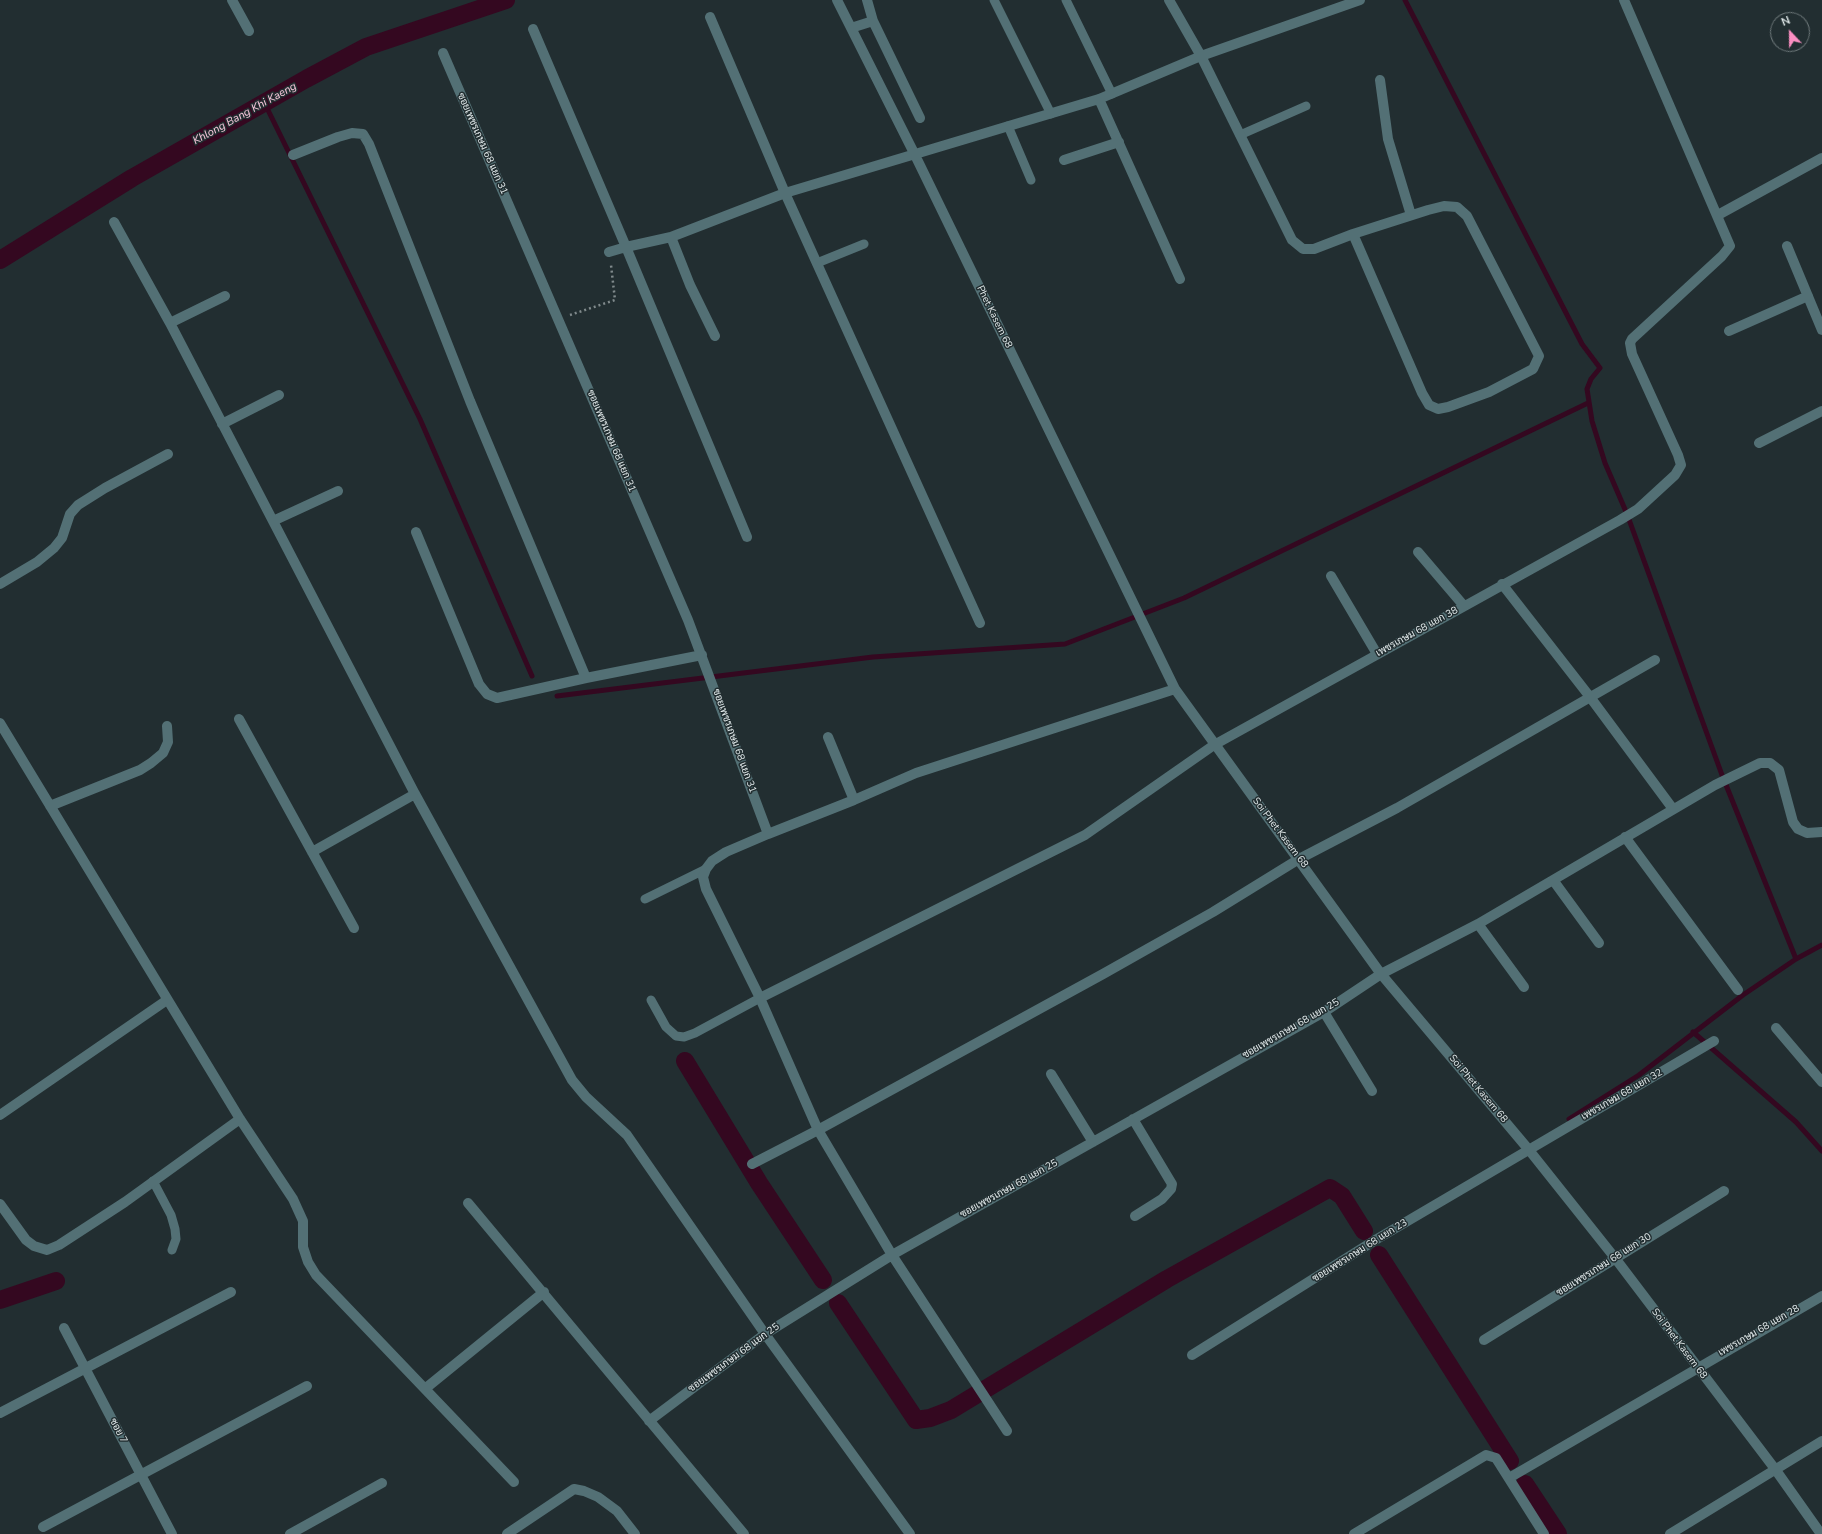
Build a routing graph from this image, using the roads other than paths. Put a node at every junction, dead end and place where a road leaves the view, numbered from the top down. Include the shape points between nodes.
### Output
1 (232, 0) edge
2 (837, 0) edge
3 (867, 0) edge
4 (994, 0) edge
5 (1066, 0) edge
6 (1169, 0) edge
7 (1360, 0) edge
8 (1624, 0) edge
9 (710, 17) dead end
10 (873, 21) junction
11 (851, 28) junction
12 (533, 30) dead end
13 (249, 31) dead end
14 (443, 53) dead end
15 (1201, 56) junction
16 (1380, 80) dead end
17 (1112, 94) junction
18 (1099, 100) junction
19 (1306, 106) dead end
20 (1051, 114) junction
21 (920, 118) dead end
22 (1008, 126) junction
23 (1240, 136) junction
24 (1119, 142) junction
25 (914, 154) junction
26 (293, 155) dead end
27 (1822, 158) edge
28 (1064, 160) dead end
29 (1031, 180) dead end
30 (785, 193) junction
31 (1718, 215) junction
32 (1411, 216) junction
33 (114, 222) dead end
34 (1353, 234) junction
35 (671, 237) junction
36 (864, 244) dead end
37 (1787, 246) dead end
38 (626, 247) junction
39 (609, 252) road end
40 (817, 263) junction
41 (1180, 279) dead end
42 (225, 296) dead end
43 (1808, 296) junction
44 (170, 323) junction
45 (1822, 330) edge
46 (1729, 331) dead end
47 (715, 336) dead end
48 (278, 395) dead end
49 (1822, 411) edge
50 (222, 424) junction
51 (1759, 443) dead end
52 (168, 454) dead end
53 (338, 491) dead end
54 (273, 521) junction
55 (416, 532) dead end
56 (747, 537) dead end
57 (1418, 552) dead end
58 (1332, 576) dead end
59 (0, 584) edge
60 (1502, 584) junction
61 (1464, 606) junction
62 (980, 623) dead end
63 (1149, 636) joint
64 (1377, 654) junction
65 (702, 655) junction
66 (1655, 660) dead end
67 (586, 678) junction
68 (1175, 689) junction
69 (1590, 697) junction
70 (239, 719) dead end
71 (0, 723) edge
72 (166, 726) dead end
73 (828, 737) dead end
74 (1214, 745) junction
75 (415, 794) junction
76 (854, 800) junction
77 (50, 806) junction
78 (1673, 809) junction
79 (1822, 832) edge
80 (768, 834) junction
81 (1625, 837) junction
82 (312, 852) junction
83 (1300, 859) junction
84 (706, 869) junction
85 (1553, 880) junction
86 (645, 899) dead end
87 (1478, 924) junction
88 (354, 928) dead end
89 (1599, 943) dead end
90 (1381, 974) junction
91 (1524, 987) dead end
92 (1738, 990) dead end
93 (760, 998) junction
94 (167, 1000) junction
95 (651, 1000) dead end
96 (1324, 1012) junction
97 (1776, 1028) dead end
98 (1714, 1041) dead end
99 (1051, 1074) dead end
100 (1822, 1082) edge
101 (1372, 1091) dead end
102 (0, 1115) edge
103 (240, 1119) junction
104 (1133, 1119) junction
105 (818, 1130) junction
106 (1093, 1142) junction
107 (1529, 1150) junction
108 (752, 1164) dead end
109 (154, 1181) junction
110 (1724, 1191) dead end
111 (468, 1203) dead end
112 (0, 1204) edge
113 (1135, 1216) dead end
114 (172, 1250) dead end
115 (892, 1255) junction
116 (1615, 1258) junction
117 (231, 1292) dead end
118 (544, 1292) junction
119 (1822, 1296) edge
120 (64, 1328) dead end
121 (765, 1334) junction
122 (1484, 1340) dead end
123 (1192, 1355) dead end
124 (1696, 1367) junction
125 (85, 1368) junction
126 (307, 1386) dead end
127 (426, 1388) junction
128 (0, 1413) edge
129 (648, 1421) junction
130 (1007, 1431) dead end
131 (1822, 1441) edge
132 (1775, 1469) junction
133 (141, 1474) junction
134 (1508, 1478) junction
135 (514, 1482) dead end
136 (382, 1483) dead end
137 (43, 1527) dead end
138 (172, 1534) edge
139 (290, 1534) edge
140 (507, 1534) edge
141 (635, 1534) edge
142 (744, 1534) edge
143 (910, 1534) edge
144 (1354, 1534) edge
145 (1544, 1534) edge
146 (1670, 1534) edge
147 (1822, 1534) edge

1 - 13 street
2 - 11 street, Phet Kasem 68
3 - 10 street
4 - 20 lane
5 - 17 lane
6 - 15 street
7 - 15 street
8 - 31 street
9 - 30 street
10 - 11 street
10 - 21 street
11 - 25 street, Phet Kasem 68
12 - 38 street
14 - 65 street, ซอยเพชรเกษม 68 แยก 31
15 - 17 street
15 - 23 street
16 - 32 street via 1388,139
17 - 18 street
18 - 20 street
18 - 24 street
19 - 23 lane
20 - 22 street
22 - 25 street
22 - 29 lane
23 - 34 street via 1289,235 1297,245 1303,250 1314,249
24 - 28 street
24 - 41 street
25 - 30 street
25 - 63 street, Phet Kasem 68
26 - 67 street via 352,133 363,134 369,144 470,401
27 - 31 street
30 - 35 street
30 - 40 street
31 - 60 street, เพชรเกษม 68 แยก 38 via 1730,246 1728,249 1630,343 1632,354 1681,466 1675,475 1638,509
32 - 34 street
32 - 34 street via 1444,206 1457,207 1467,216 1539,356 1533,369 1489,392 1448,407 1438,409 1430,405 1422,394
33 - 44 street
35 - 38 street
35 - 47 street via 690,285
36 - 40 lane
37 - 43 street
38 - 39 street
38 - 56 street
40 - 62 street
42 - 44 street
43 - 45 street
43 - 46 street
44 - 50 street
48 - 50 street
49 - 51 street
50 - 54 street
52 - 59 street via 78,505 70,514 62,538 54,548 37,562
53 - 54 street
54 - 75 street
55 - 67 street via 479,684 487,694 498,698
57 - 61 street
58 - 64 street
60 - 61 street, เพชรเกษม 68 แยก 38
60 - 69 street
61 - 64 street, เพชรเกษม 68 แยก 38
63 - 68 street, Soi Phet Kasem 68
64 - 74 street, เพชรเกษม 68 แยก 38
65 - 67 street
65 - 80 street, ซอยเพชรเกษม 68 แยก 31
66 - 69 street
68 - 74 street, Soi Phet Kasem 68
68 - 76 street via 916,773
69 - 78 street
69 - 83 street via 1397,808
70 - 82 street
71 - 77 street
72 - 77 street via 168,742 163,753 151,763 140,770
73 - 76 street
74 - 83 street, Soi Phet Kasem 68
74 - 93 street, เพชรเกษม 68 แยก 38 via 1085,835
75 - 82 street
75 - 121 street via 572,1080 586,1097 627,1135
76 - 80 street
77 - 94 street
78 - 79 street, ซอยเพชรเกษม 68 แยก 25 via 1760,763 1770,763 1779,770 1793,822 1798,829 1807,833
78 - 81 street, ซอยเพชรเกษม 68 แยก 25
80 - 84 street via 726,852 712,861
81 - 85 street, ซอยเพชรเกษม 68 แยก 25
81 - 92 street
82 - 88 street
83 - 90 street, Soi Phet Kasem 68
83 - 105 street via 1213,912
84 - 86 lane
84 - 93 street via 703,876 706,889
85 - 87 street, ซอยเพชรเกษม 68 แยก 25
85 - 89 street
87 - 90 street, ซอยเพชรเกษม 68 แยก 25
87 - 91 street
90 - 96 street, ซอยเพชรเกษม 68 แยก 25
90 - 107 street, Soi Phet Kasem 68
93 - 95 lane via 684,1037 676,1036 666,1027
93 - 105 street
94 - 102 street
94 - 103 street
96 - 101 street
96 - 104 street, ซอยเพชรเกษม 68 แยก 25
97 - 100 street
98 - 107 street, เพชรเกษม 68 แยก 32
99 - 106 street
103 - 109 street
103 - 127 street via 299,1211 303,1221 303,1248 316,1275
104 - 106 street, ซอยเพชรเกษม 68 แยก 25
104 - 113 street via 1172,1184 1171,1189 1162,1198
105 - 108 street
105 - 115 street
106 - 115 street, ซอยเพชรเกษม 68 แยก 25
107 - 116 street, Soi Phet Kasem 68
107 - 123 street, ซอยเพชรเกษม 68 แยก 23 via 1377,1239
109 - 112 street via 59,1245 47,1250 26,1240
109 - 114 lane via 175,1229 176,1239
110 - 116 street, ซอยเพชรเกษม 68 แยก 30
111 - 118 street
115 - 121 street, ซอยเพชรเกษม 68 แยก 25
115 - 130 street
116 - 122 street, ซอยเพชรเกษม 68 แยก 30
116 - 124 street, Soi Phet Kasem 68
117 - 125 street
118 - 127 street
118 - 129 street
119 - 124 street, เพชรเกษม 68 แยก 28
120 - 125 street, ซอย 7
121 - 129 street, ซอยเพชรเกษม 68 แยก 25
121 - 143 street
124 - 132 street, Soi Phet Kasem 68
124 - 134 street, เพชรเกษม 68 แยก 28
125 - 128 street
125 - 133 street, ซอย 7
126 - 133 street
127 - 135 street
129 - 142 street
131 - 132 street
132 - 146 street
132 - 147 street, Soi Phet Kasem 68
133 - 137 street
133 - 138 street, ซอย 7
134 - 144 street via 1496,1458 1486,1455
134 - 145 street
136 - 139 street
140 - 141 street via 574,1489 598,1497 617,1511

